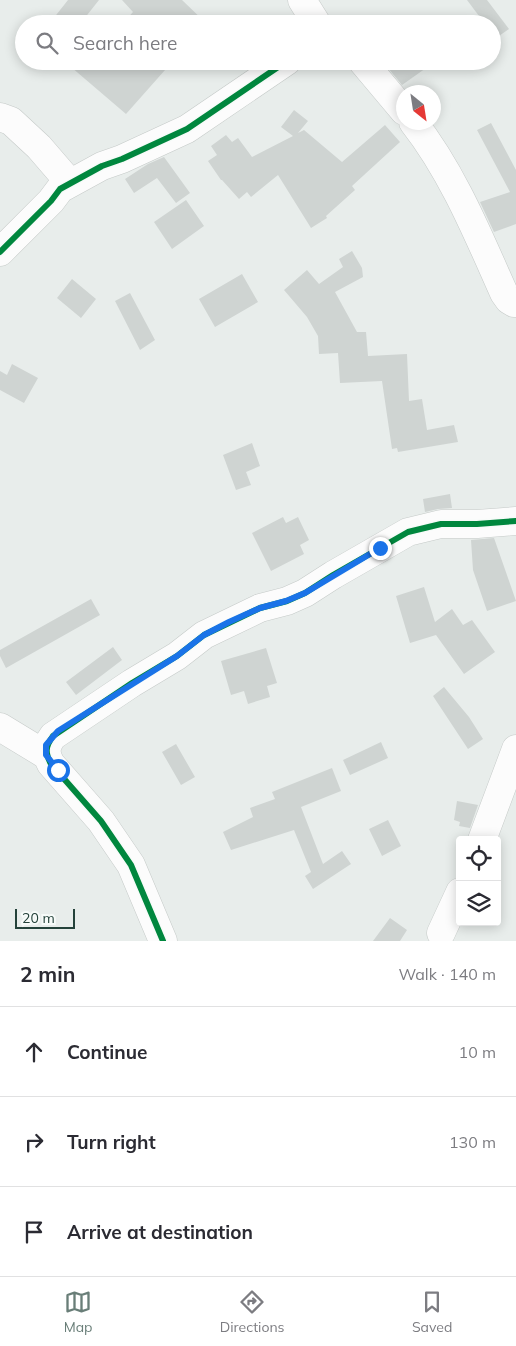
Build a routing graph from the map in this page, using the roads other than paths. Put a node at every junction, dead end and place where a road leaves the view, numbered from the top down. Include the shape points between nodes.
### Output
1 (302, 0) edge
2 (311, 15) edge
3 (274, 70) edge
4 (370, 70) edge
5 (396, 101) edge
6 (0, 117) edge
7 (419, 130) edge
8 (70, 183) junction
9 (0, 252) edge
10 (516, 303) edge
11 (516, 521) edge
12 (0, 727) edge
13 (516, 749) edge
14 (46, 755) junction
15 (483, 836) edge
16 (456, 901) edge
17 (442, 932) dead end
18 (163, 941) edge

1 - 2 street
3 - 8 street via 187,129
4 - 5 street
6 - 8 street via 11,121 39,147
7 - 10 street via 459,195 504,293
8 - 9 street via 60,189
11 - 14 street via 441,524 408,532 305,593 260,608 204,635 177,656 58,731 46,745
12 - 14 street
13 - 15 street
14 - 18 street via 101,821 131,865
16 - 17 street

